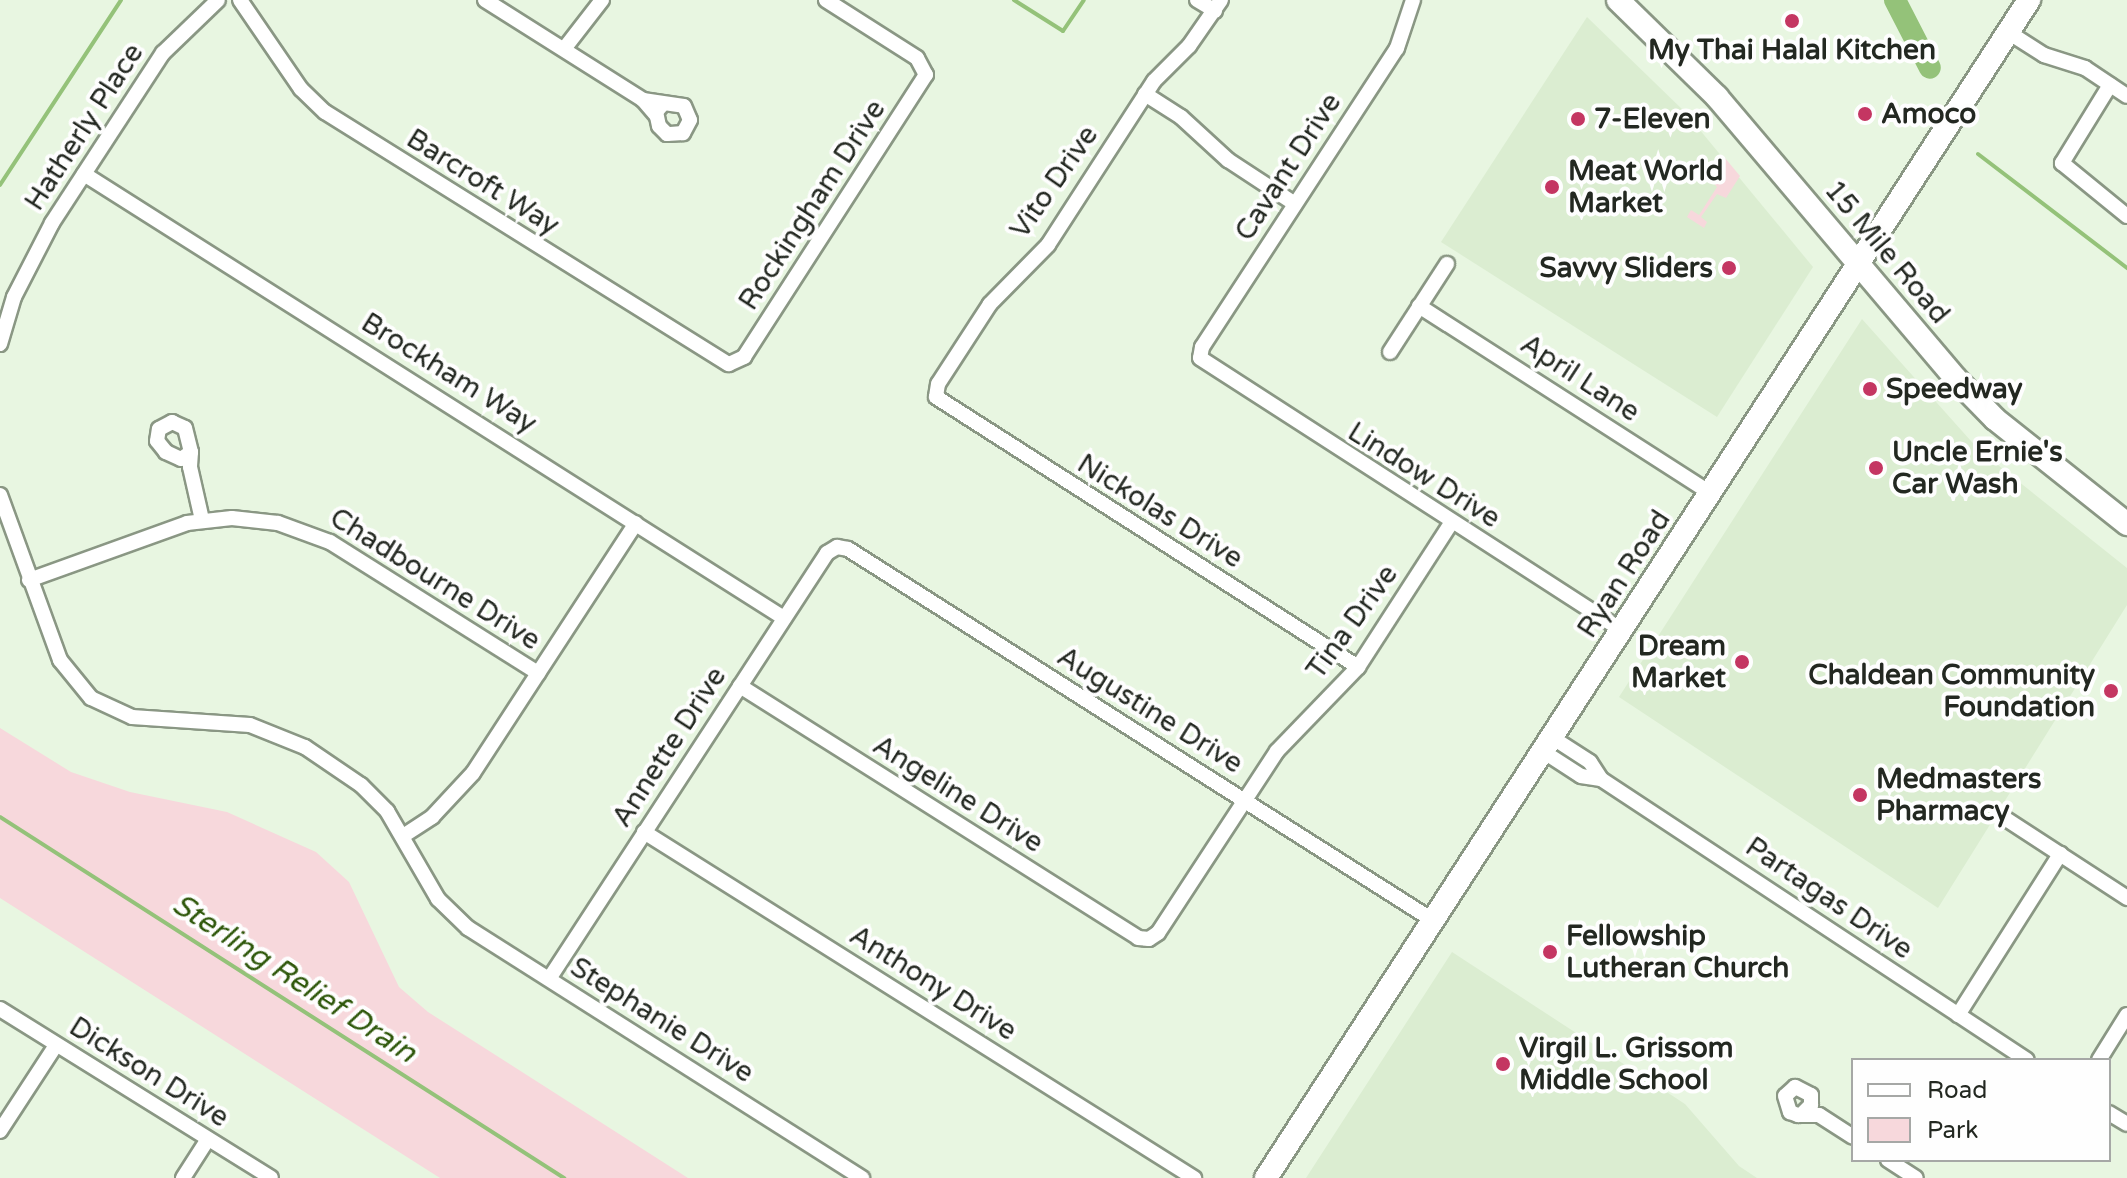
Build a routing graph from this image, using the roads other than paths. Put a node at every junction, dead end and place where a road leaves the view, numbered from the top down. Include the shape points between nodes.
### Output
1 (218, 0) edge
2 (240, 0) edge
3 (485, 0) edge
4 (602, 0) edge
5 (826, 0) edge
6 (1197, 0) edge
7 (1413, 0) edge
8 (1618, 0) edge
9 (2029, 0) edge
10 (1218, 6) edge
11 (2008, 32) junction
12 (564, 49) junction
13 (2110, 85) junction
14 (1145, 94) junction
15 (2127, 96) edge
16 (660, 110) dead end
17 (84, 174) junction
18 (1295, 204) junction
19 (2127, 216) edge
20 (1447, 264) dead end
21 (1858, 264) junction
22 (1419, 306) junction
23 (0, 344) edge
24 (1390, 352) dead end
25 (1200, 358) joint
26 (736, 364) joint
27 (936, 397) joint
28 (184, 455) dead end
29 (1712, 494) junction
30 (0, 498) edge
31 (202, 520) junction
32 (636, 523) junction
33 (1451, 523) junction
34 (2127, 524) edge
35 (837, 547) joint
36 (29, 580) junction
37 (784, 618) junction
38 (1623, 631) junction
39 (1358, 667) junction
40 (538, 673) junction
41 (740, 686) junction
42 (1549, 745) junction
43 (1244, 801) junction
44 (2006, 819) dead end
45 (644, 832) junction
46 (403, 836) junction
47 (2060, 854) junction
48 (2127, 898) edge
49 (1434, 921) junction
50 (1149, 939) joint
51 (549, 979) junction
52 (0, 1009) edge
53 (1958, 1015) junction
54 (2127, 1015) edge
55 (56, 1045) junction
56 (2024, 1058) edge
57 (2100, 1058) edge
58 (1812, 1100) junction
59 (1802, 1114) junction
60 (1819, 1115) junction
61 (0, 1131) edge
62 (1851, 1136) edge
63 (208, 1139) junction
64 (1891, 1162) edge
65 (183, 1178) edge
66 (271, 1178) edge
67 (862, 1178) edge
68 (1194, 1178) edge
69 (1266, 1178) edge
70 (1916, 1178) edge

1 - 17 street, Hatherly Place via 163,53
2 - 26 street, Barcroft Way via 301,89 332,117 723,363
3 - 12 street
4 - 12 street
5 - 26 street, Rockingham Drive via 917,58 926,70 916,94
6 - 10 street
7 - 18 street, Cavant Drive via 1397,48
8 - 21 main road, 15 Mile Road via 1717,97
9 - 11 main road, Ryan Road
10 - 14 street, Vito Drive
11 - 13 street
11 - 21 main road, Ryan Road
12 - 16 street
13 - 15 street
13 - 19 street via 2062,163
14 - 18 street via 1181,117 1228,160
14 - 27 street, Vito Drive via 1048,245 990,304 938,384
17 - 23 street, Hatherly Place via 32,260
17 - 32 street, Brockham Way
18 - 25 street, Cavant Drive via 1202,347
20 - 22 street
21 - 29 main road, Ryan Road
21 - 34 main road, 15 Mile Road via 1995,419
22 - 24 street
22 - 29 street, April Lane
25 - 33 street, Lindow Drive
27 - 39 street, Nickolas Drive
28 - 31 street
29 - 38 main road, Ryan Road
30 - 36 street
31 - 36 street, Chadbourne Drive
31 - 40 street, Chadbourne Drive via 248,518 308,531
32 - 37 street, Brockham Way
32 - 40 street
33 - 38 street, Lindow Drive
33 - 39 street, Tina Drive
35 - 37 street, Annette Drive via 827,553
35 - 43 street, Augustine Drive via 848,549
36 - 46 street via 60,660 91,698 132,717 250,725 277,733 361,785
37 - 41 street, Annette Drive
38 - 42 main road, Ryan Road
39 - 43 street, Tina Drive via 1277,751
40 - 46 street via 463,786
41 - 45 street, Annette Drive
41 - 50 street, Angeline Drive via 1138,938
42 - 49 main road, Ryan Road
42 - 53 street, Partagas Drive via 1590,762 1601,779
43 - 49 street, Augustine Drive
43 - 50 street, Tina Drive via 1158,933
44 - 47 street
45 - 51 street, Annette Drive
45 - 68 street, Anthony Drive
46 - 51 street, Stephanie Drive via 438,899 468,928
47 - 48 street
47 - 53 street
49 - 69 main road, Ryan Road
51 - 67 street, Stephanie Drive
52 - 55 street, Dickson Drive
53 - 56 street, Partagas Drive
54 - 57 street
55 - 61 street
55 - 63 street, Dickson Drive
58 - 59 street
58 - 59 street via 1800,1087 1787,1092 1786,1109
58 - 60 street
59 - 60 street
60 - 62 street
63 - 65 street
63 - 66 street, Dickson Drive
64 - 70 street

